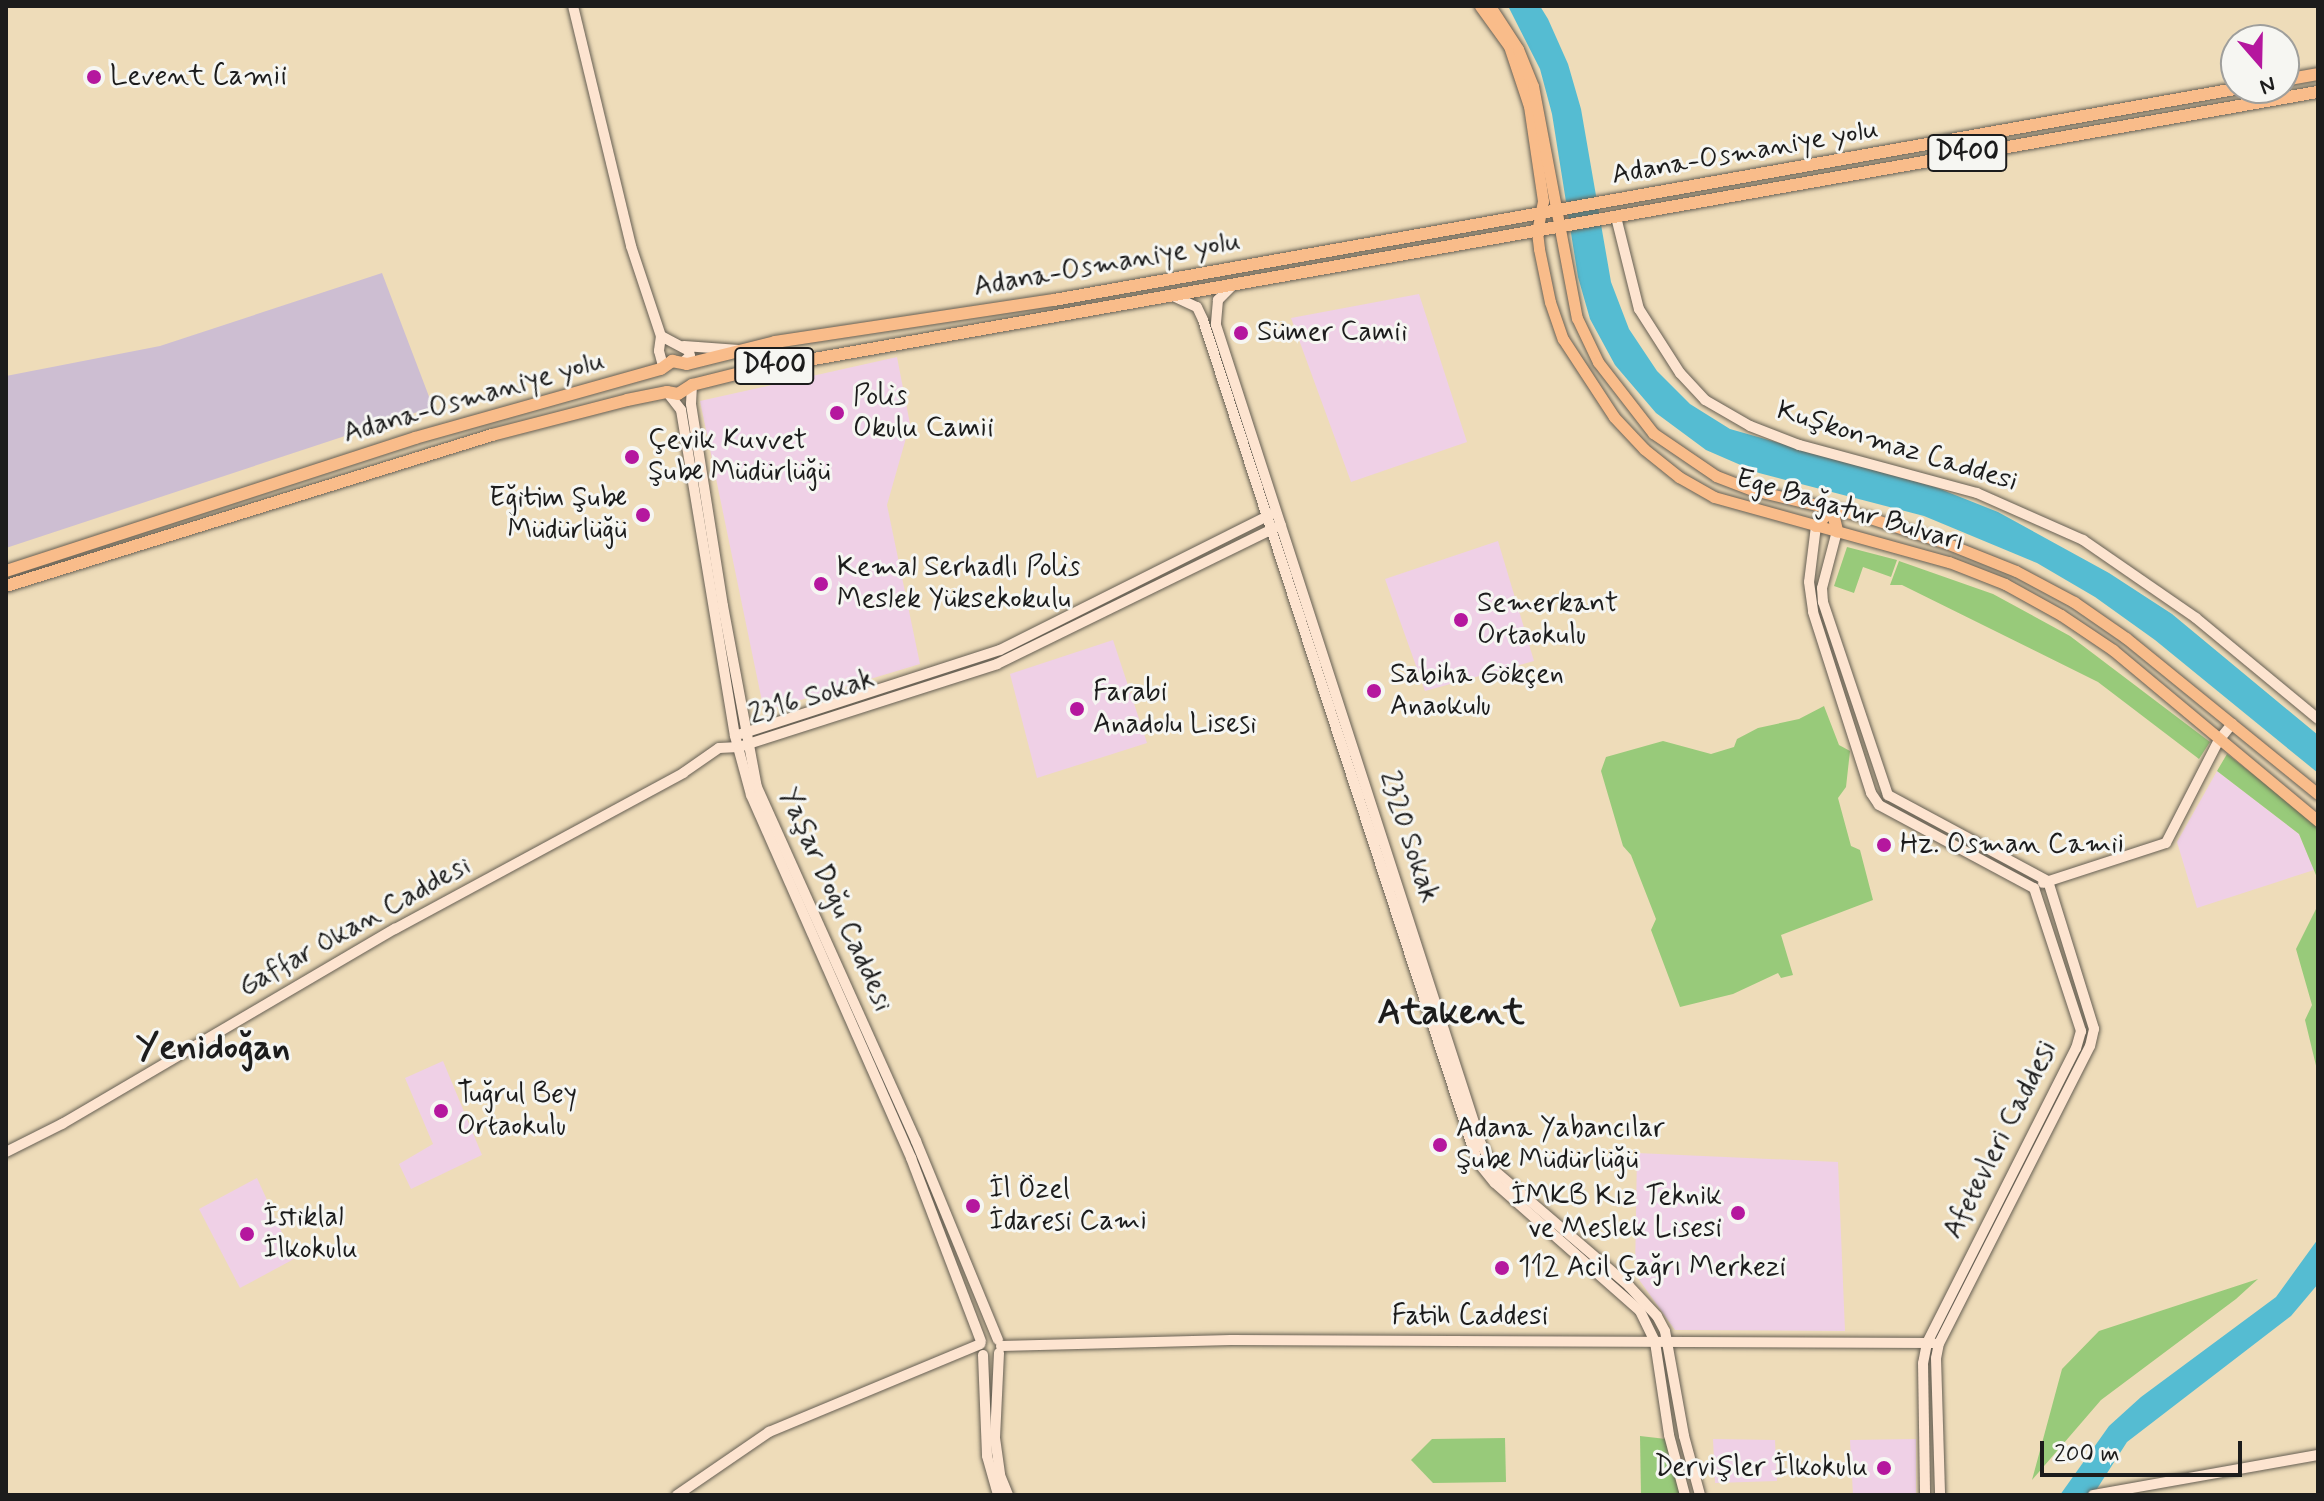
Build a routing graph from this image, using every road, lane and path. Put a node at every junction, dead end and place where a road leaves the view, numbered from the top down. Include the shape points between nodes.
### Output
1 (573, 6) edge
2 (1480, 6) edge
3 (1490, 6) edge
4 (2220, 92) edge
5 (2318, 92) edge
6 (1558, 212) junction
7 (1540, 215) junction
8 (1616, 217) junction
9 (1561, 226) junction
10 (1537, 232) junction
11 (1232, 286) junction
12 (1173, 296) junction
13 (661, 336) junction
14 (684, 346) junction
15 (741, 350) junction
16 (685, 363) junction
17 (662, 368) junction
18 (692, 385) junction
19 (667, 392) junction
20 (1832, 509) junction
21 (1274, 520) junction
22 (1816, 526) junction
23 (1837, 531) junction
24 (6, 571) edge
25 (6, 586) edge
26 (2318, 719) edge
27 (2232, 724) junction
28 (2219, 740) junction
29 (739, 741) junction
30 (2318, 794) edge
31 (2318, 821) edge
32 (2048, 881) junction
33 (2034, 888) junction
34 (6, 1152) edge
35 (1655, 1342) junction
36 (1667, 1342) junction
37 (1927, 1343) junction
38 (1939, 1343) junction
39 (999, 1346) junction
40 (981, 1348) junction
41 (2318, 1455) edge
42 (677, 1495) edge
43 (998, 1495) edge
44 (1008, 1495) edge
45 (1685, 1495) edge
46 (1700, 1495) edge
47 (1925, 1495) edge
48 (1940, 1495) edge
49 (2093, 1495) edge

1 - 13 street via 631,246
2 - 7 main road, Ege Bağatur Bulvarı via 1509,46 1520,73 1543,201
3 - 6 main road, Ege Bağatur Bulvarı via 1518,49 1533,86
4 - 6 highway, Adana-Osmaniye yolu / D400
5 - 8 highway, D400
6 - 7 highway, Adana-Osmaniye yolu / D400
6 - 9 main road, Ege Bağatur Bulvarı
7 - 10 main road, Ege Bağatur Bulvarı
7 - 15 highway, Adana-Osmaniye yolu / D400
8 - 9 highway, Adana-Osmaniye yolu / D400
8 - 26 street, Kuşkonmaz Caddesi via 1639,309 1680,373 1705,400 1750,426 1799,445 1977,493 2083,540 2196,618
9 - 10 highway, Adana-Osmaniye yolu / D400
9 - 20 main road, Ege Bağatur Bulvarı via 1577,318 1598,362 1653,433 1716,476
10 - 11 highway, Adana-Osmaniye yolu / D400
10 - 22 main road, Ege Bağatur Bulvarı via 1563,339 1607,406 1644,449 1714,497
11 - 12 highway, Adana-Osmaniye yolu / D400
11 - 21 street, 2320 Sokak via 1218,300 1216,325
12 - 18 highway, Adana-Osmaniye yolu / D400 via 902,342
12 - 21 street, 2320 Sokak via 1197,307 1203,320
13 - 14 street
13 - 17 street
14 - 15 street
14 - 16 street via 690,356
15 - 16 highway, Adana-Osmaniye yolu / D400
16 - 17 highway, Adana-Osmaniye yolu / D400 via 672,361
16 - 18 highway, Yaşar Doğu Caddesi
17 - 19 highway, Yaşar Doğu Caddesi via 659,379
17 - 24 highway, Adana-Osmaniye yolu / D400 via 415,438
18 - 19 highway, Adana-Osmaniye yolu / D400 via 678,394
18 - 29 street, Yaşar Doğu Caddesi
19 - 25 highway, Adana-Osmaniye yolu / D400 via 492,435
19 - 29 street, Yaşar Doğu Caddesi via 681,410
20 - 22 highway
20 - 23 highway
20 - 27 main road, Ege Bağatur Bulvarı via 1946,543 2039,584 2126,638
21 - 29 street, 2316 Sokak via 1000,650
21 - 35 street, 2320 Sokak via 1477,1161 1640,1311
21 - 36 street, 2320 Sokak via 1488,1161 1644,1300
22 - 23 main road, Ege Bağatur Bulvarı
22 - 33 street via 1809,582 1813,612 1871,793 1879,805
23 - 28 main road, Ege Bağatur Bulvarı via 1949,562 2016,590 2113,650
23 - 32 street via 1823,602 1888,795
27 - 28 street
27 - 30 main road, Ege Bağatur Bulvarı
28 - 31 main road, Ege Bağatur Bulvarı
28 - 32 street via 2166,843
29 - 34 street, Gaffar Okan Caddesi via 395,929
29 - 39 street, Yaşar Doğu Caddesi via 900,1103
29 - 40 street, Yaşar Doğu Caddesi via 751,795 905,1144
32 - 33 street
32 - 38 street, Afetevleri Caddesi via 2094,1029 2090,1046
33 - 37 street, Afetevleri Caddesi via 2081,1031
35 - 36 street, Fatih Caddesi
35 - 39 street, Fatih Caddesi via 1231,1340
35 - 45 street via 1669,1435
36 - 37 street, Fatih Caddesi
36 - 46 street, 2320 Sokak
37 - 38 street, Fatih Caddesi
37 - 47 street, Afetevleri Caddesi
38 - 48 street, Afetevleri Caddesi
39 - 40 street via 989,1336
39 - 40 street via 992,1358
39 - 44 street, Yaşar Doğu Caddesi via 995,1438
40 - 42 street via 938,1360 769,1432
40 - 43 street, Yaşar Doğu Caddesi via 987,1456
41 - 49 street

